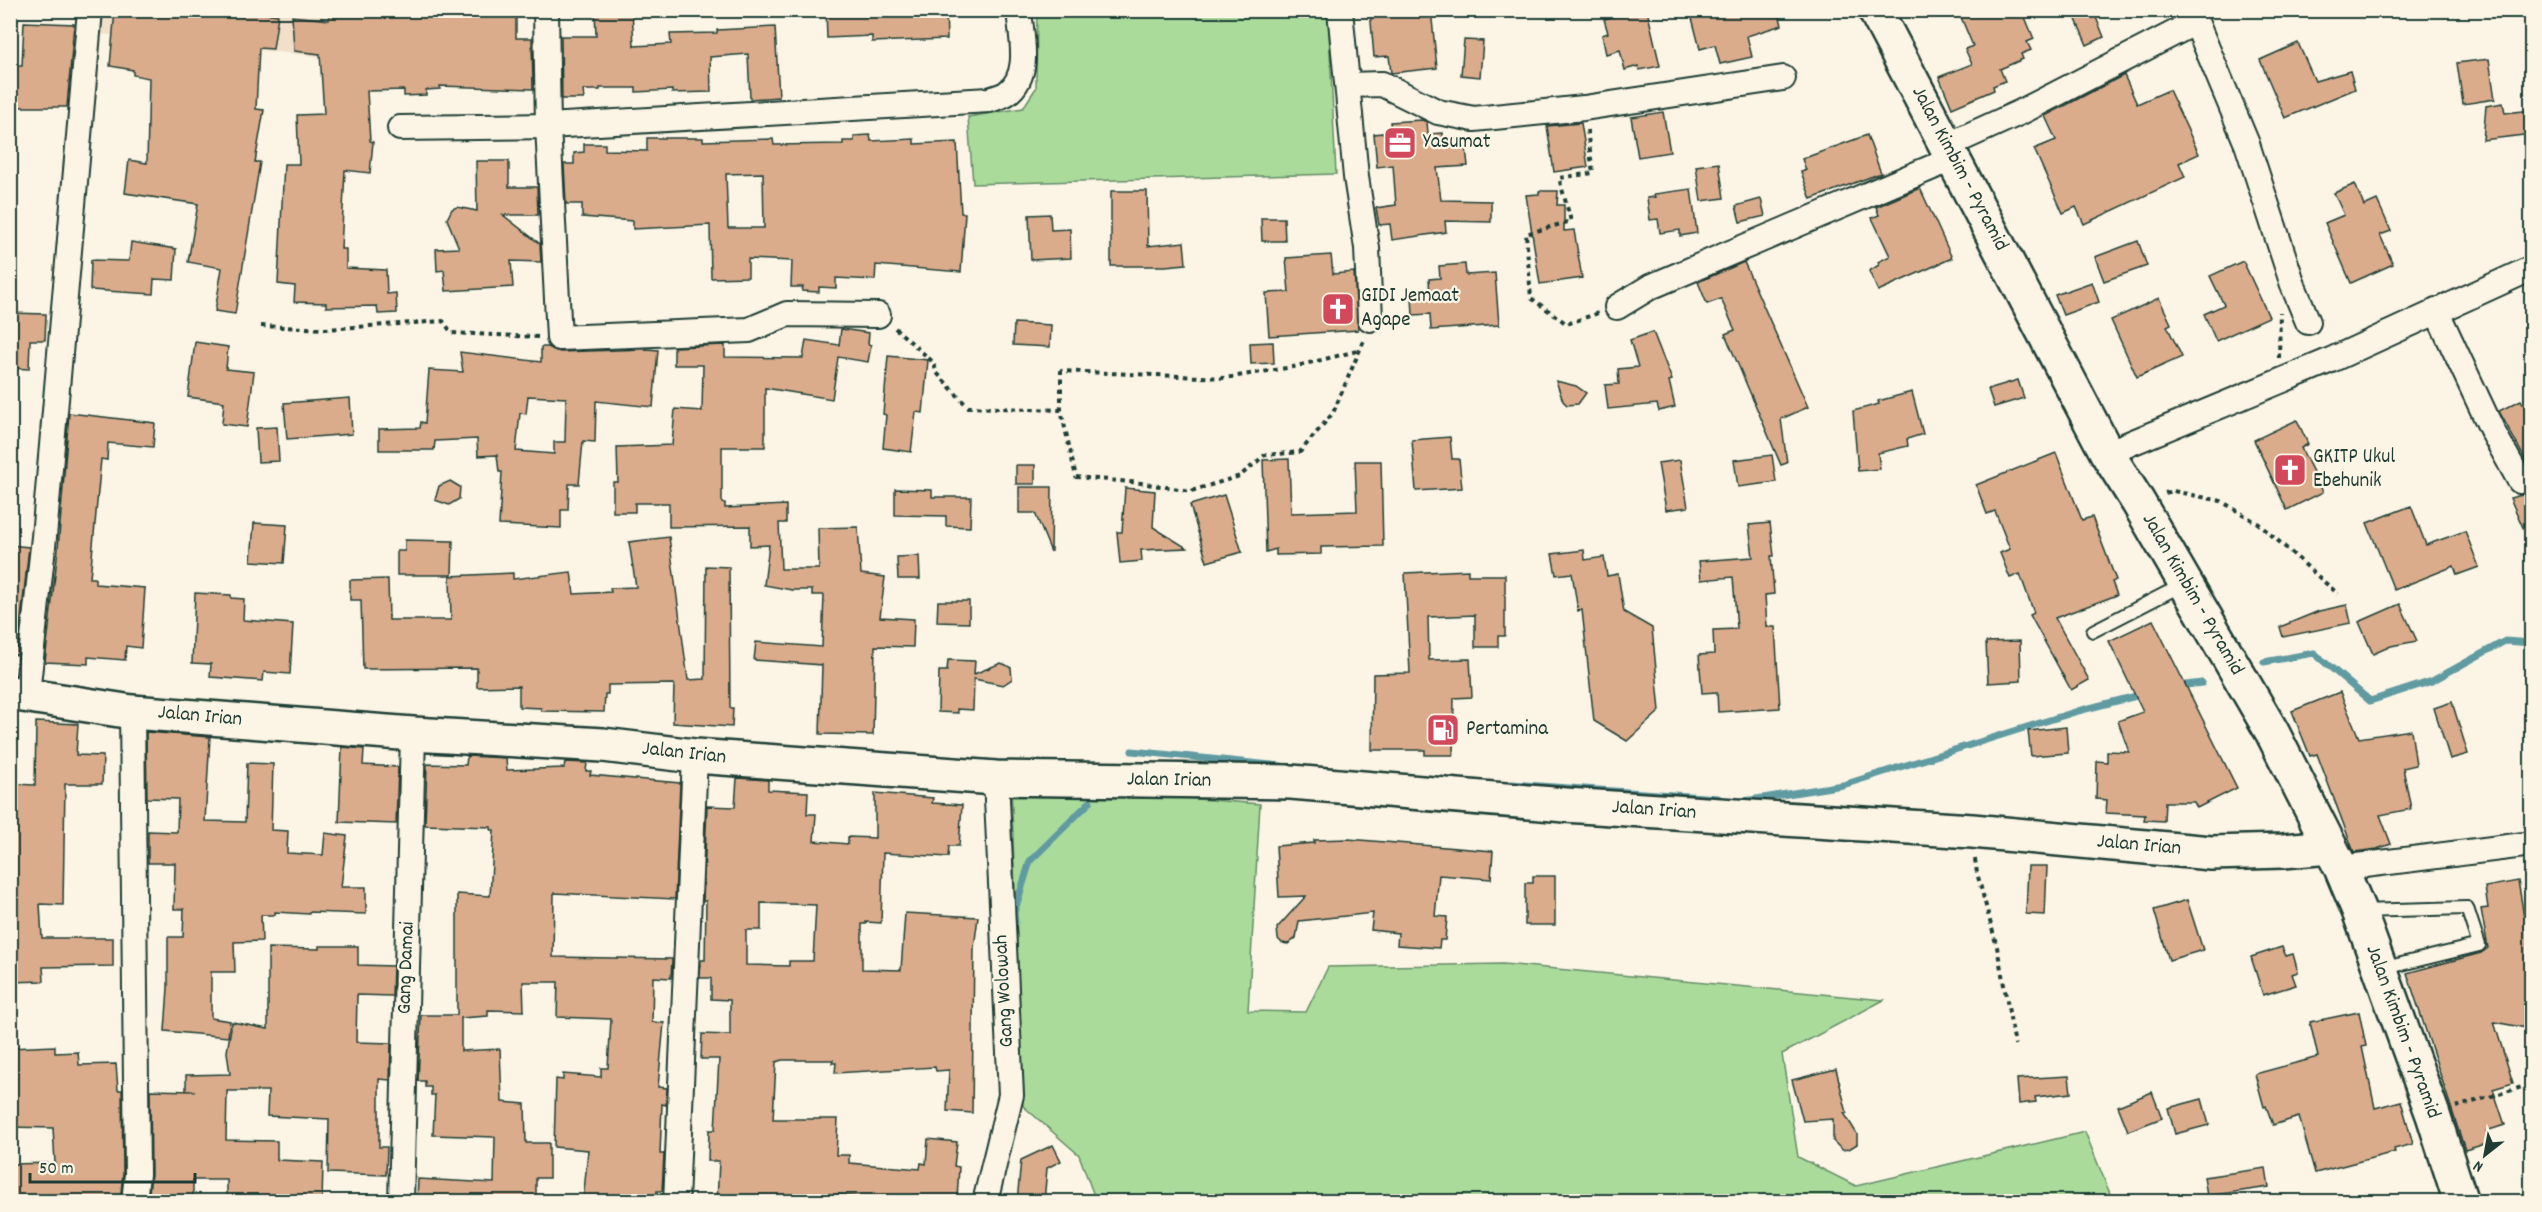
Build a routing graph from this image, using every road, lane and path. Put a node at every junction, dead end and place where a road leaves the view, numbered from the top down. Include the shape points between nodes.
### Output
1 (90, 10) edge
2 (546, 10) edge
3 (1019, 10) edge
4 (1340, 10) edge
5 (1875, 10) edge
6 (2193, 16) edge
7 (1783, 78) dead end
8 (1348, 85) junction
9 (1584, 108) junction
10 (548, 126) junction
11 (400, 128) dead end
12 (1951, 152) junction
13 (2532, 268) edge
14 (2294, 288) junction
15 (1617, 307) joint
16 (2436, 310) junction
17 (878, 315) joint
18 (1370, 319) joint
19 (2308, 322) dead end
20 (261, 326) dead end
21 (559, 338) junction
22 (1361, 350) junction
23 (2277, 382) junction
24 (1061, 410) junction
25 (2107, 453) junction
26 (2520, 481) dead end
27 (2138, 502) junction
28 (2185, 584) junction
29 (2338, 594) dead end
30 (2093, 631) dead end
31 (19, 693) edge
32 (132, 712) junction
33 (413, 734) junction
34 (695, 756) junction
35 (996, 778) junction
36 (1972, 831) junction
37 (2532, 844) edge
38 (2335, 857) junction
39 (2359, 911) junction
40 (2379, 969) junction
41 (2015, 1045) dead end
42 (2532, 1084) edge
43 (2433, 1115) junction
44 (135, 1202) edge
45 (401, 1202) edge
46 (676, 1202) edge
47 (985, 1202) edge
48 (2462, 1202) edge

1 - 31 street via 45,525
2 - 10 street
3 - 10 street via 1024,61 1018,82 1007,93 989,100
4 - 8 street
5 - 12 main road, Jalan Kimbim - Pyramid
6 - 12 street
6 - 14 street via 2247,144
7 - 9 street
8 - 9 street via 1382,84 1438,112 1474,119
8 - 18 street via 1367,248
9 - 15 path via 1593,173 1559,178 1571,221 1526,234 1531,298 1567,324
10 - 11 street
10 - 21 street
12 - 15 street via 1650,286
12 - 25 main road, Jalan Kimbim - Pyramid
13 - 16 street
14 - 19 street
14 - 23 path via 2278,315
16 - 23 street
16 - 26 street
17 - 21 street via 788,314 749,330
17 - 24 path via 933,362 937,373 968,407
18 - 22 path
20 - 21 path via 326,329 443,321 452,333
22 - 24 path via 1225,378 1060,370
22 - 24 path via 1333,413 1300,452 1265,455 1240,476 1191,491 1076,477
23 - 25 street
25 - 27 main road, Jalan Kimbim - Pyramid
27 - 28 main road, Jalan Kimbim - Pyramid
27 - 29 path via 2173,491 2221,501 2259,524
28 - 30 lane
28 - 38 main road, Jalan Kimbim - Pyramid via 2271,732
31 - 32 main road, Jalan Irian
32 - 33 main road, Jalan Irian
32 - 44 street
33 - 34 main road, Jalan Irian via 603,745
33 - 45 street, Gang Damai
34 - 35 main road, Jalan Irian
34 - 46 street
35 - 36 main road, Jalan Irian via 1291,782 1565,805
35 - 47 street, Gang Wolowah via 1011,1095
36 - 38 main road, Jalan Irian via 2211,853 2283,851
36 - 41 path via 1977,873 1997,947
37 - 38 street
38 - 39 main road, Jalan Kimbim - Pyramid
39 - 40 main road, Jalan Kimbim - Pyramid
39 - 40 lane via 2467,908 2479,945
40 - 43 main road, Jalan Kimbim - Pyramid
42 - 43 path
43 - 48 main road, Jalan Kimbim - Pyramid

